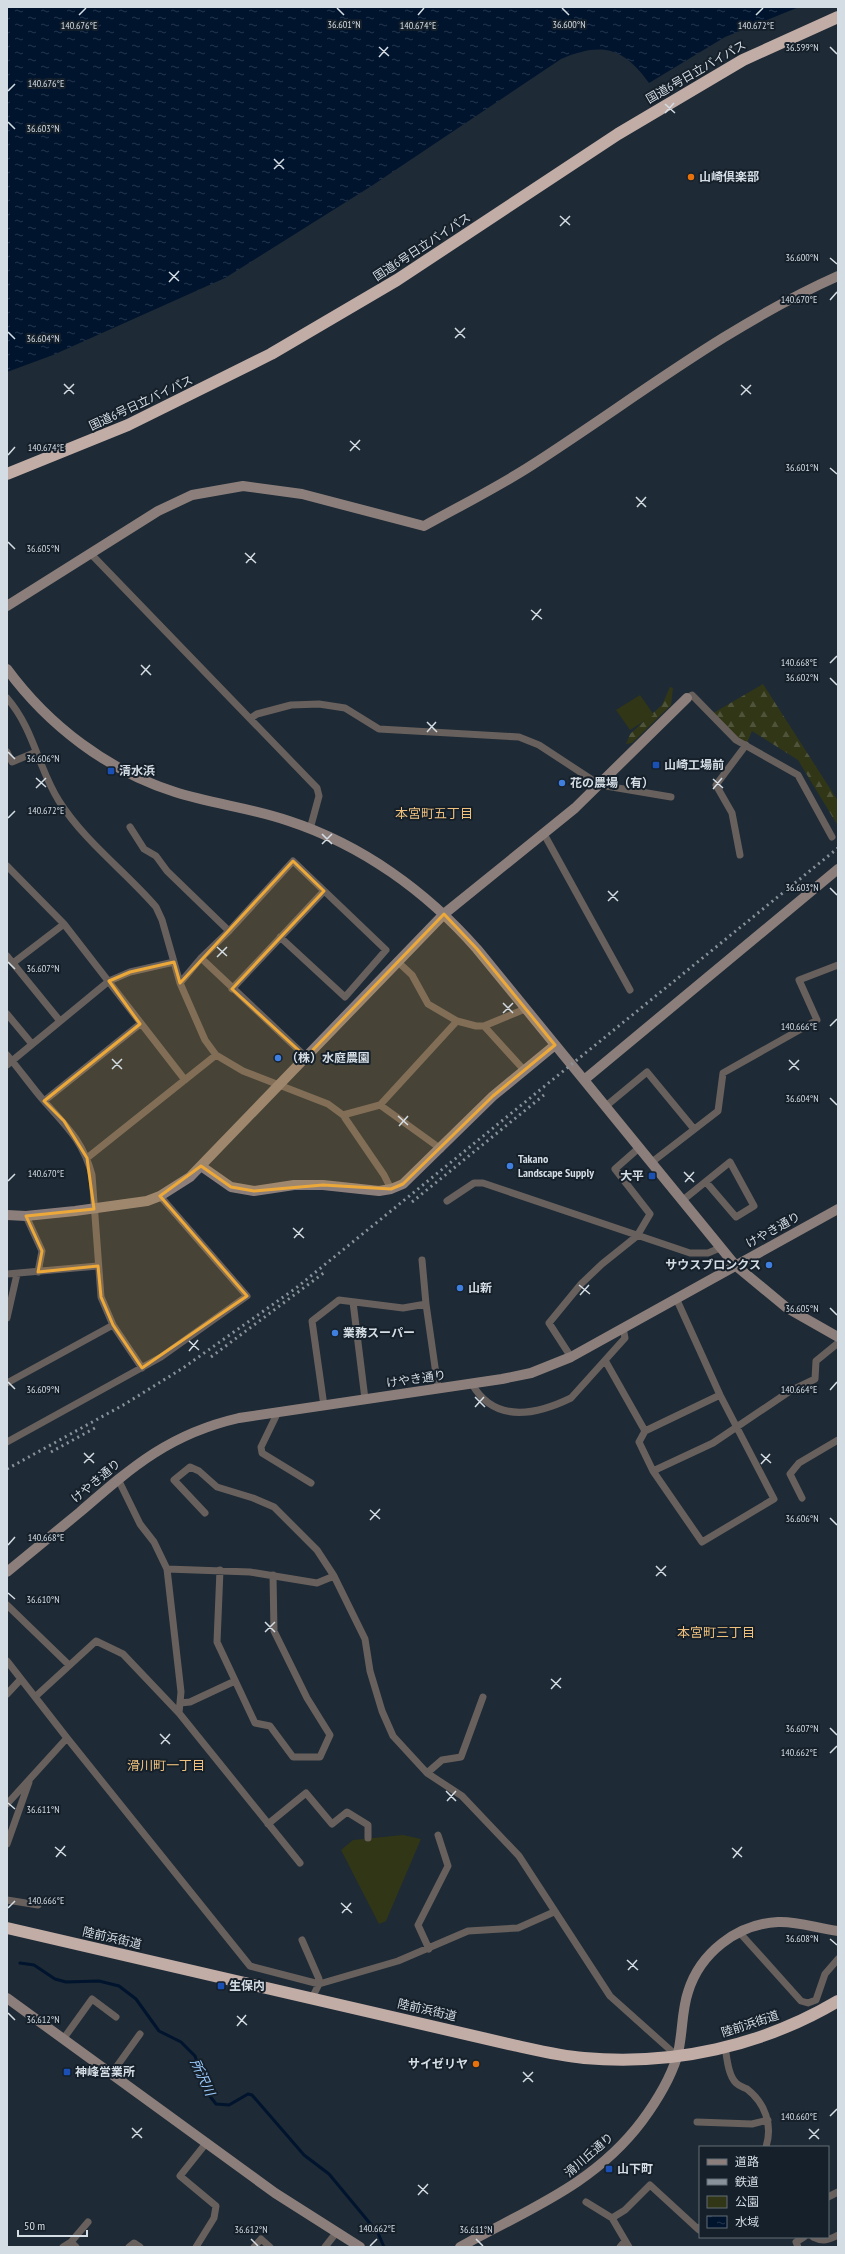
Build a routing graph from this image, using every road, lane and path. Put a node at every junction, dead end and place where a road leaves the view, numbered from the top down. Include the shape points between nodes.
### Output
1 (838, 17) edge
2 (838, 276) edge
3 (7, 474) edge
4 (91, 554) junction
5 (7, 606) edge
6 (7, 669) edge
7 (7, 698) edge
8 (687, 698) joint
9 (251, 718) junction
10 (746, 745) junction
11 (7, 752) edge
12 (36, 752) junction
13 (600, 784) junction
14 (671, 796) dead end
15 (130, 827) dead end
16 (310, 829) junction
17 (544, 834) junction
18 (832, 837) dead end
19 (740, 855) dead end
20 (7, 866) edge
21 (838, 869) edge
22 (324, 891) junction
23 (444, 914) junction
24 (64, 924) junction
25 (228, 931) junction
26 (280, 938) junction
27 (7, 956) edge
28 (201, 958) junction
29 (397, 961) junction
30 (174, 962) junction
31 (13, 963) junction
32 (838, 965) edge
33 (109, 981) junction
34 (180, 983) junction
35 (232, 989) junction
36 (630, 990) dead end
37 (525, 1008) junction
38 (7, 1014) edge
39 (457, 1020) junction
40 (60, 1021) junction
41 (140, 1024) junction
42 (484, 1026) junction
43 (32, 1044) junction
44 (555, 1045) junction
45 (216, 1055) junction
46 (306, 1056) junction
47 (9, 1060) edge
48 (524, 1070) junction
49 (581, 1076) junction
50 (185, 1080) junction
51 (278, 1086) junction
52 (44, 1101) junction
53 (380, 1105) junction
54 (606, 1106) junction
55 (344, 1115) junction
56 (694, 1129) junction
57 (640, 1147) junction
58 (441, 1149) junction
59 (87, 1158) junction
60 (652, 1162) junction
61 (201, 1166) junction
62 (706, 1182) junction
63 (391, 1189) junction
64 (160, 1196) junction
65 (447, 1200) dead end
66 (683, 1200) junction
67 (94, 1209) junction
68 (838, 1209) edge
69 (7, 1215) edge
70 (26, 1216) junction
71 (637, 1236) junction
72 (720, 1248) junction
73 (422, 1260) dead end
74 (735, 1265) junction
75 (98, 1266) junction
76 (38, 1272) junction
77 (7, 1274) edge
78 (17, 1274) junction
79 (676, 1298) junction
80 (353, 1302) junction
81 (426, 1304) junction
82 (7, 1318) edge
83 (114, 1325) junction
84 (623, 1328) junction
85 (838, 1337) edge
86 (838, 1344) edge
87 (571, 1357) junction
88 (606, 1362) junction
89 (142, 1368) junction
90 (7, 1383) edge
91 (472, 1384) junction
92 (438, 1388) junction
93 (720, 1395) junction
94 (366, 1399) junction
95 (324, 1406) junction
96 (278, 1412) junction
97 (736, 1427) junction
98 (645, 1430) junction
99 (838, 1440) edge
100 (7, 1442) edge
101 (653, 1471) junction
102 (118, 1479) junction
103 (311, 1484) dead end
104 (802, 1498) dead end
105 (205, 1513) dead end
106 (167, 1569) junction
107 (220, 1570) junction
108 (7, 1572) edge
109 (273, 1575) junction
110 (334, 1576) junction
111 (7, 1606) edge
112 (7, 1661) edge
113 (69, 1665) junction
114 (21, 1679) junction
115 (235, 1681) junction
116 (7, 1694) edge
117 (35, 1697) junction
118 (484, 1697) dead end
119 (180, 1703) junction
120 (179, 1713) junction
121 (66, 1738) junction
122 (427, 1773) junction
123 (30, 1780) junction
124 (7, 1804) edge
125 (268, 1824) junction
126 (438, 1835) dead end
127 (368, 1838) dead end
128 (7, 1844) edge
129 (300, 1863) dead end
130 (7, 1900) edge
131 (38, 1905) dead end
132 (554, 1912) junction
133 (7, 1928) edge
134 (838, 1930) edge
135 (739, 1932) junction
136 (302, 1940) dead end
137 (429, 1949) junction
138 (838, 1960) edge
139 (319, 1984) junction
140 (7, 1998) edge
141 (312, 1998) junction
142 (838, 2001) edge
143 (116, 2016) dead end
144 (140, 2034) dead end
145 (64, 2038) junction
146 (725, 2047) junction
147 (677, 2056) junction
148 (112, 2073) junction
149 (768, 2120) junction
150 (697, 2122) dead end
151 (207, 2142) junction
152 (766, 2146) edge
153 (838, 2192) edge
154 (829, 2196) edge
155 (586, 2202) dead end
156 (612, 2218) junction
157 (88, 2222) dead end
158 (699, 2228) edge
159 (336, 2233) junction
160 (838, 2234) edge
161 (802, 2238) edge
162 (815, 2238) edge
163 (71, 2242) junction
164 (627, 2244) edge
165 (63, 2247) edge
166 (76, 2247) edge
167 (129, 2247) edge
168 (140, 2247) edge
169 (196, 2247) edge
170 (254, 2247) edge
171 (270, 2247) edge
172 (325, 2247) edge
173 (360, 2247) edge
174 (460, 2247) edge
175 (620, 2247) edge
176 (798, 2247) edge

1 - 3 highway, 国道6号日立バイパス via 743,60 618,134 397,280 285,346 128,425
2 - 4 street via 754,318 531,466 424,526 302,494 243,486 192,495 158,511
4 - 5 street
4 - 9 street
6 - 16 street via 48,716 86,747 131,774 176,792 266,814
7 - 12 street via 26,725
8 - 10 street via 692,695 731,735
8 - 13 street
9 - 13 street via 256,714 291,705 319,704 345,708 379,729 518,738 539,745
9 - 16 street via 317,788 319,796
10 - 18 street via 798,776
10 - 19 street via 716,786 732,813
11 - 12 street via 12,762
12 - 30 street via 48,781 73,820 156,907
13 - 14 street
13 - 17 street
15 - 25 street via 144,849 156,856 167,871
16 - 23 street via 363,855 394,874
17 - 23 street
17 - 36 street
20 - 24 street
21 - 49 street
22 - 25 street via 293,861
22 - 26 street
22 - 26 street via 386,950 344,997
23 - 29 street
23 - 37 street via 477,949
24 - 31 street
24 - 33 street
25 - 28 street
26 - 35 street
27 - 31 street
28 - 34 street
28 - 35 street
29 - 39 street via 412,975 428,1004
29 - 46 street
30 - 33 street via 130,972
30 - 34 street
31 - 40 street
32 - 56 street via 799,980 817,1020 723,1073 718,1111
33 - 40 street
33 - 41 street
34 - 45 street via 205,1040
35 - 46 street
37 - 42 street
37 - 44 street
38 - 43 street
39 - 42 street
39 - 53 street
40 - 43 street
41 - 50 street
41 - 52 street
42 - 48 street
43 - 47 street
44 - 48 street
44 - 49 street
45 - 50 street
45 - 51 street via 243,1071
46 - 51 street
47 - 52 street
48 - 58 street
49 - 54 street
50 - 59 street
51 - 55 street via 328,1104
51 - 61 street
52 - 59 street via 64,1122
53 - 55 street
53 - 58 street
54 - 56 street via 648,1072
54 - 57 street
55 - 63 street
56 - 60 street
57 - 60 street
57 - 71 street via 615,1168 650,1214
58 - 63 street via 403,1184
59 - 67 street via 92,1175
60 - 66 street
61 - 63 street via 231,1187 254,1191 294,1185
61 - 64 street via 190,1177
62 - 62 street via 730,1162 754,1206 736,1217
62 - 66 street
64 - 67 street via 147,1201
64 - 89 street via 247,1296
65 - 71 street via 474,1183 483,1183
66 - 72 street
67 - 70 street
67 - 75 street
68 - 74 street, けやき通り
69 - 70 street
70 - 76 street via 42,1251
71 - 72 street via 698,1255
71 - 87 street via 581,1284 549,1323
72 - 74 street
73 - 81 street
74 - 79 street, けやき通り
74 - 85 street via 787,1308
75 - 76 street
75 - 83 street via 101,1298
76 - 78 street
77 - 78 street
78 - 82 street
79 - 84 street, けやき通り
79 - 93 street
80 - 81 street via 403,1308
80 - 94 street
80 - 95 street via 339,1300 312,1321
81 - 92 street
83 - 89 street
83 - 90 street
84 - 87 street, けやき通り
84 - 88 street via 625,1338
86 - 97 street via 816,1361 815,1379 790,1391
87 - 91 street, けやき通り via 531,1372
88 - 91 street via 571,1398 533,1412 518,1414 504,1411 478,1394
88 - 98 street
89 - 100 street
91 - 92 street, けやき通り
92 - 94 street, けやき通り
93 - 97 street
93 - 98 street
94 - 95 street, けやき通り
95 - 96 street, けやき通り
96 - 102 street, けやき通り via 220,1422 184,1435 141,1460
96 - 103 street via 261,1447 262,1454
97 - 101 street via 713,1443
97 - 101 street via 774,1499 702,1542
98 - 101 street via 639,1442
99 - 104 street via 799,1463 790,1474
102 - 106 street via 140,1524 154,1542
102 - 108 street, けやき通り
105 - 110 street via 174,1480 190,1468 200,1471 217,1487 274,1507 317,1550
106 - 107 street
106 - 119 street via 181,1692
107 - 109 street
107 - 115 street via 217,1642
109 - 110 street via 317,1582
109 - 115 street via 274,1631 307,1698 330,1734 320,1757 293,1757 270,1726 255,1723
110 - 122 street via 365,1639 370,1671 382,1711 393,1736
111 - 113 street
112 - 114 street
113 - 117 street
113 - 120 street via 96,1640 123,1654
114 - 116 street
114 - 117 street
115 - 119 street via 190,1702
117 - 121 street
118 - 122 street via 461,1757 442,1760
119 - 120 street
120 - 125 street
121 - 123 street
121 - 139 street via 250,1966
122 - 132 street via 462,1796 499,1834 519,1856
123 - 124 street
123 - 128 street
125 - 127 street via 306,1793 332,1824 347,1812 368,1825
125 - 129 street
126 - 137 street via 448,1866 418,1924
130 - 131 street
132 - 137 street via 518,1928 468,1931
132 - 147 street via 610,1996
133 - 141 highway, 陸前浜街道
134 - 135 street via 778,1922
135 - 138 street via 801,2001 808,2003 816,2000 825,1974
135 - 147 street, 滑川丘通り via 710,1953 691,1983 687,1992
136 - 139 street
137 - 139 street via 398,1961
139 - 141 street
140 - 145 street
141 - 147 highway, 陸前浜街道 via 557,2054 603,2059
142 - 146 highway, 陸前浜街道 via 793,2024
143 - 145 street via 92,2000
144 - 148 street
145 - 148 street
146 - 147 highway, 陸前浜街道 via 699,2054
146 - 149 street via 736,2083 758,2100
147 - 174 street, 滑川丘通り via 661,2091 642,2121 625,2142 595,2170 569,2189
148 - 151 street
149 - 150 street via 752,2124
149 - 152 street via 770,2135
151 - 159 street via 275,2193
151 - 169 street via 180,2176 216,2206 214,2218
153 - 154 street
155 - 156 street
156 - 158 street via 625,2210 650,2185
156 - 164 street
157 - 163 street
159 - 172 street
159 - 173 street
160 - 162 street via 828,2240
161 - 176 street via 796,2242
163 - 165 street
163 - 166 street
164 - 175 street
167 - 168 street via 134,2243
170 - 171 street via 261,2239

